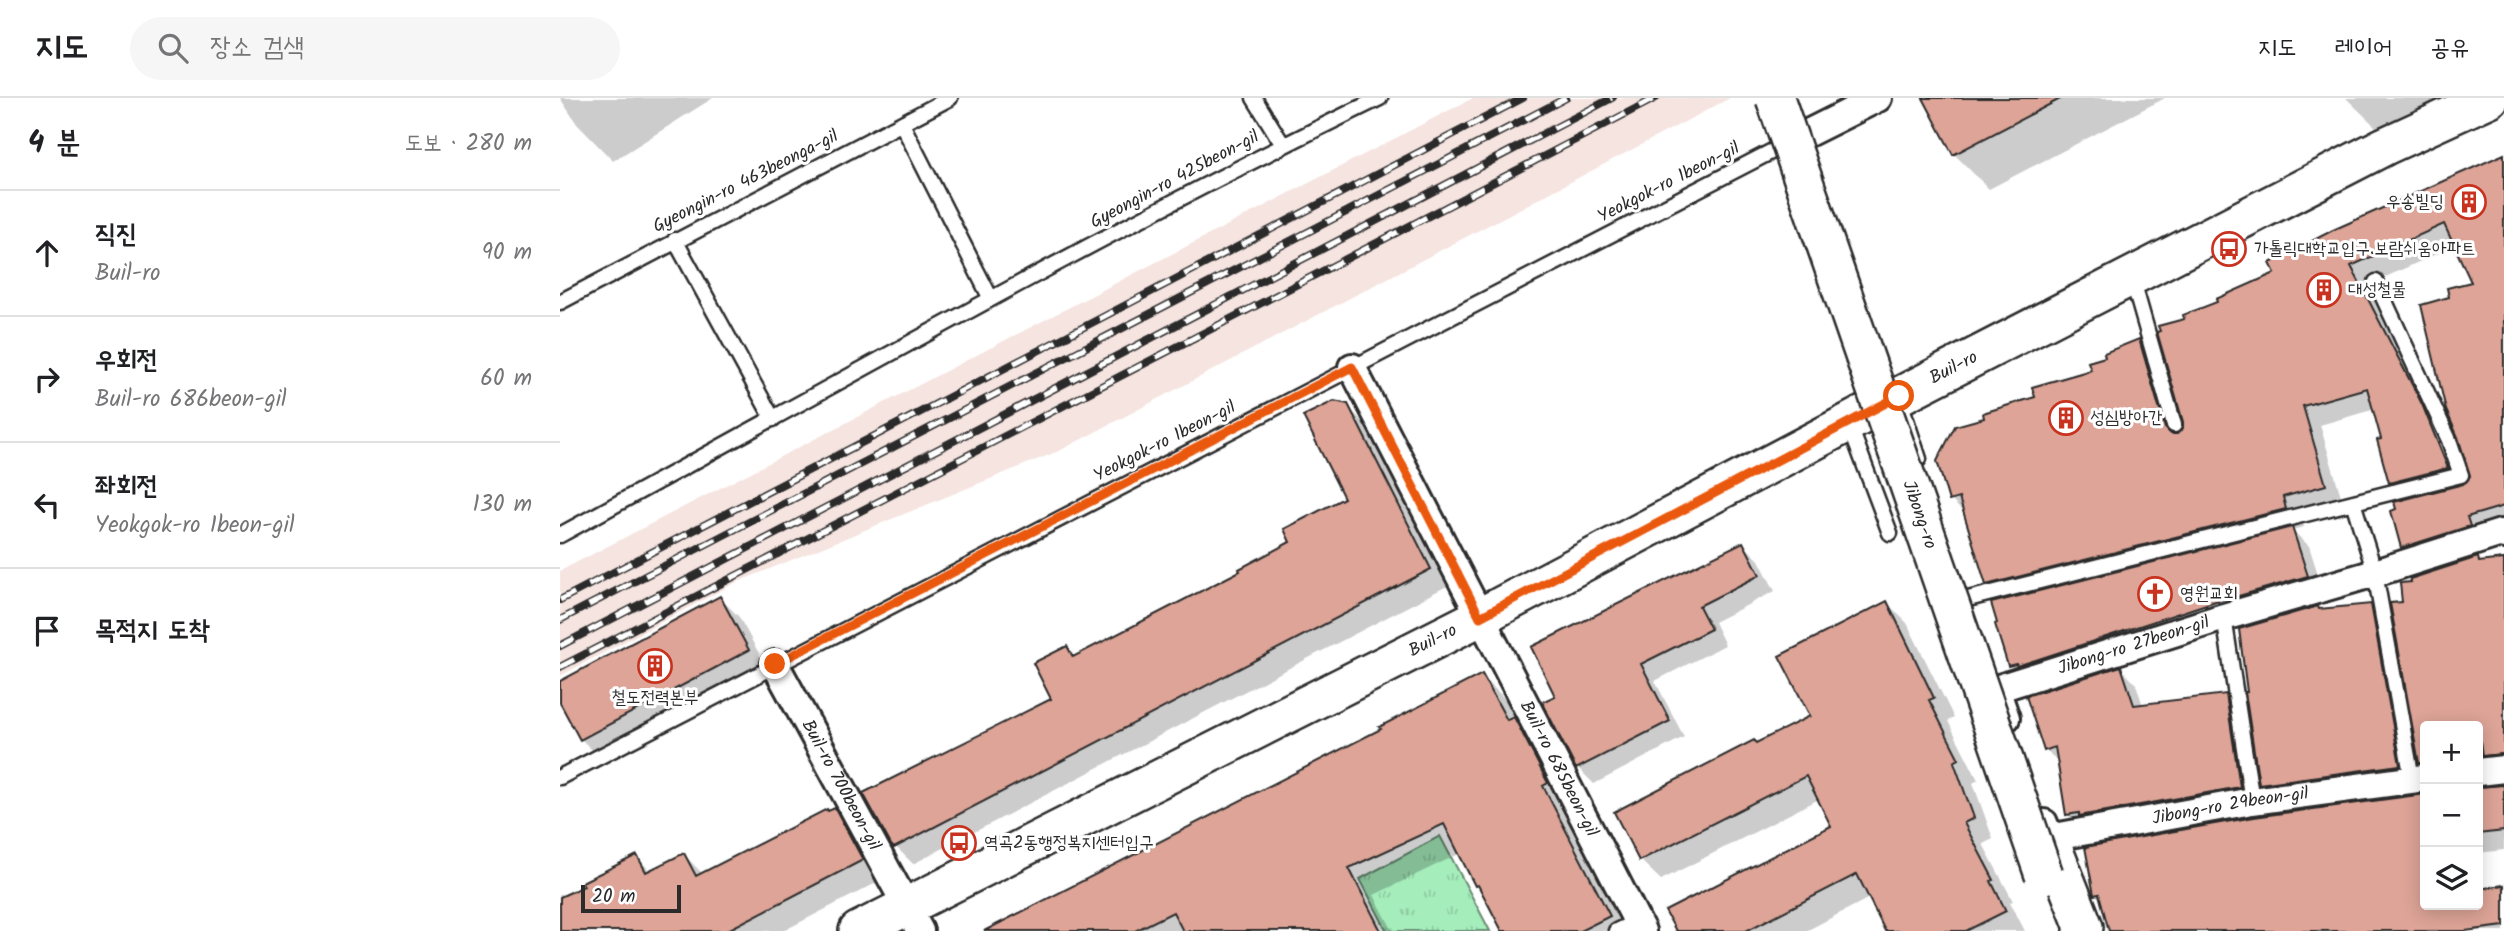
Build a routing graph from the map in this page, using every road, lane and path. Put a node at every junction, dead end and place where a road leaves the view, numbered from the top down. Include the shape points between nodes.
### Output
1 (950, 98) edge
2 (1254, 98) edge
3 (1380, 98) edge
4 (1775, 98) edge
5 (1878, 98) edge
6 (2490, 98) edge
7 (902, 124) junction
8 (1788, 143) joint
9 (1283, 145) junction
10 (675, 240) junction
11 (2132, 276) junction
12 (2376, 282) dead end
13 (991, 299) junction
14 (560, 302) edge
15 (1352, 367) junction
16 (1899, 396) junction
17 (773, 419) junction
18 (1849, 423) junction
19 (2174, 425) dead end
20 (1923, 473) dead end
21 (2353, 502) junction
22 (1890, 533) dead end
23 (560, 535) edge
24 (2504, 535) edge
25 (2375, 573) junction
26 (1965, 600) dead end
27 (1480, 617) junction
28 (2224, 617) junction
29 (775, 664) junction
30 (2504, 769) edge
31 (2483, 771) edge
32 (560, 777) edge
33 (2419, 778) edge
34 (2252, 801) junction
35 (2049, 838) junction
36 (913, 918) edge
37 (1632, 928) edge
38 (858, 931) edge
39 (2065, 931) edge
40 (2082, 931) edge

1 - 7 lane, Gyeongin-ro 463beonga-gil
2 - 9 lane
3 - 9 lane, Gyeongin-ro 425beon-gil
4 - 39 street, Jibong-ro, bridge
5 - 8 street
6 - 11 street, Buil-ro via 2385,146
7 - 10 lane, Gyeongin-ro 463beonga-gil
7 - 13 lane
8 - 15 lane, Yeokgok-ro 1beon-gil
9 - 13 lane, Gyeongin-ro 425beon-gil
10 - 14 lane, Gyeongin-ro 463beonga-gil
10 - 17 lane
11 - 16 street, Buil-ro
11 - 19 lane
12 - 21 lane via 2461,475
13 - 17 lane, Gyeongin-ro 425beon-gil
15 - 27 street, Buil-ro 685beon-gil
15 - 29 lane, Yeokgok-ro 1beon-gil
16 - 18 street, Buil-ro
16 - 20 lane
17 - 23 lane, Gyeongin-ro 425beon-gil
18 - 22 lane
18 - 27 street, Buil-ro
21 - 25 lane, Jibong-ro 29beon-gil
21 - 26 lane
24 - 25 street, Jibong-ro 27beon-gil
25 - 28 street, Jibong-ro 27beon-gil
25 - 33 lane, Jibong-ro 29beon-gil
27 - 36 street, Buil-ro
27 - 37 street, Buil-ro 685beon-gil
28 - 34 lane
28 - 35 street, Jibong-ro 27beon-gil via 1994,682
29 - 32 lane, Yeokgok-ro 1beon-gil
29 - 36 street, Buil-ro 700beon-gil
30 - 31 street
33 - 34 street, Jibong-ro 29beon-gil
34 - 35 street, Jibong-ro 29beon-gil
35 - 40 street
36 - 38 street, Buil-ro

